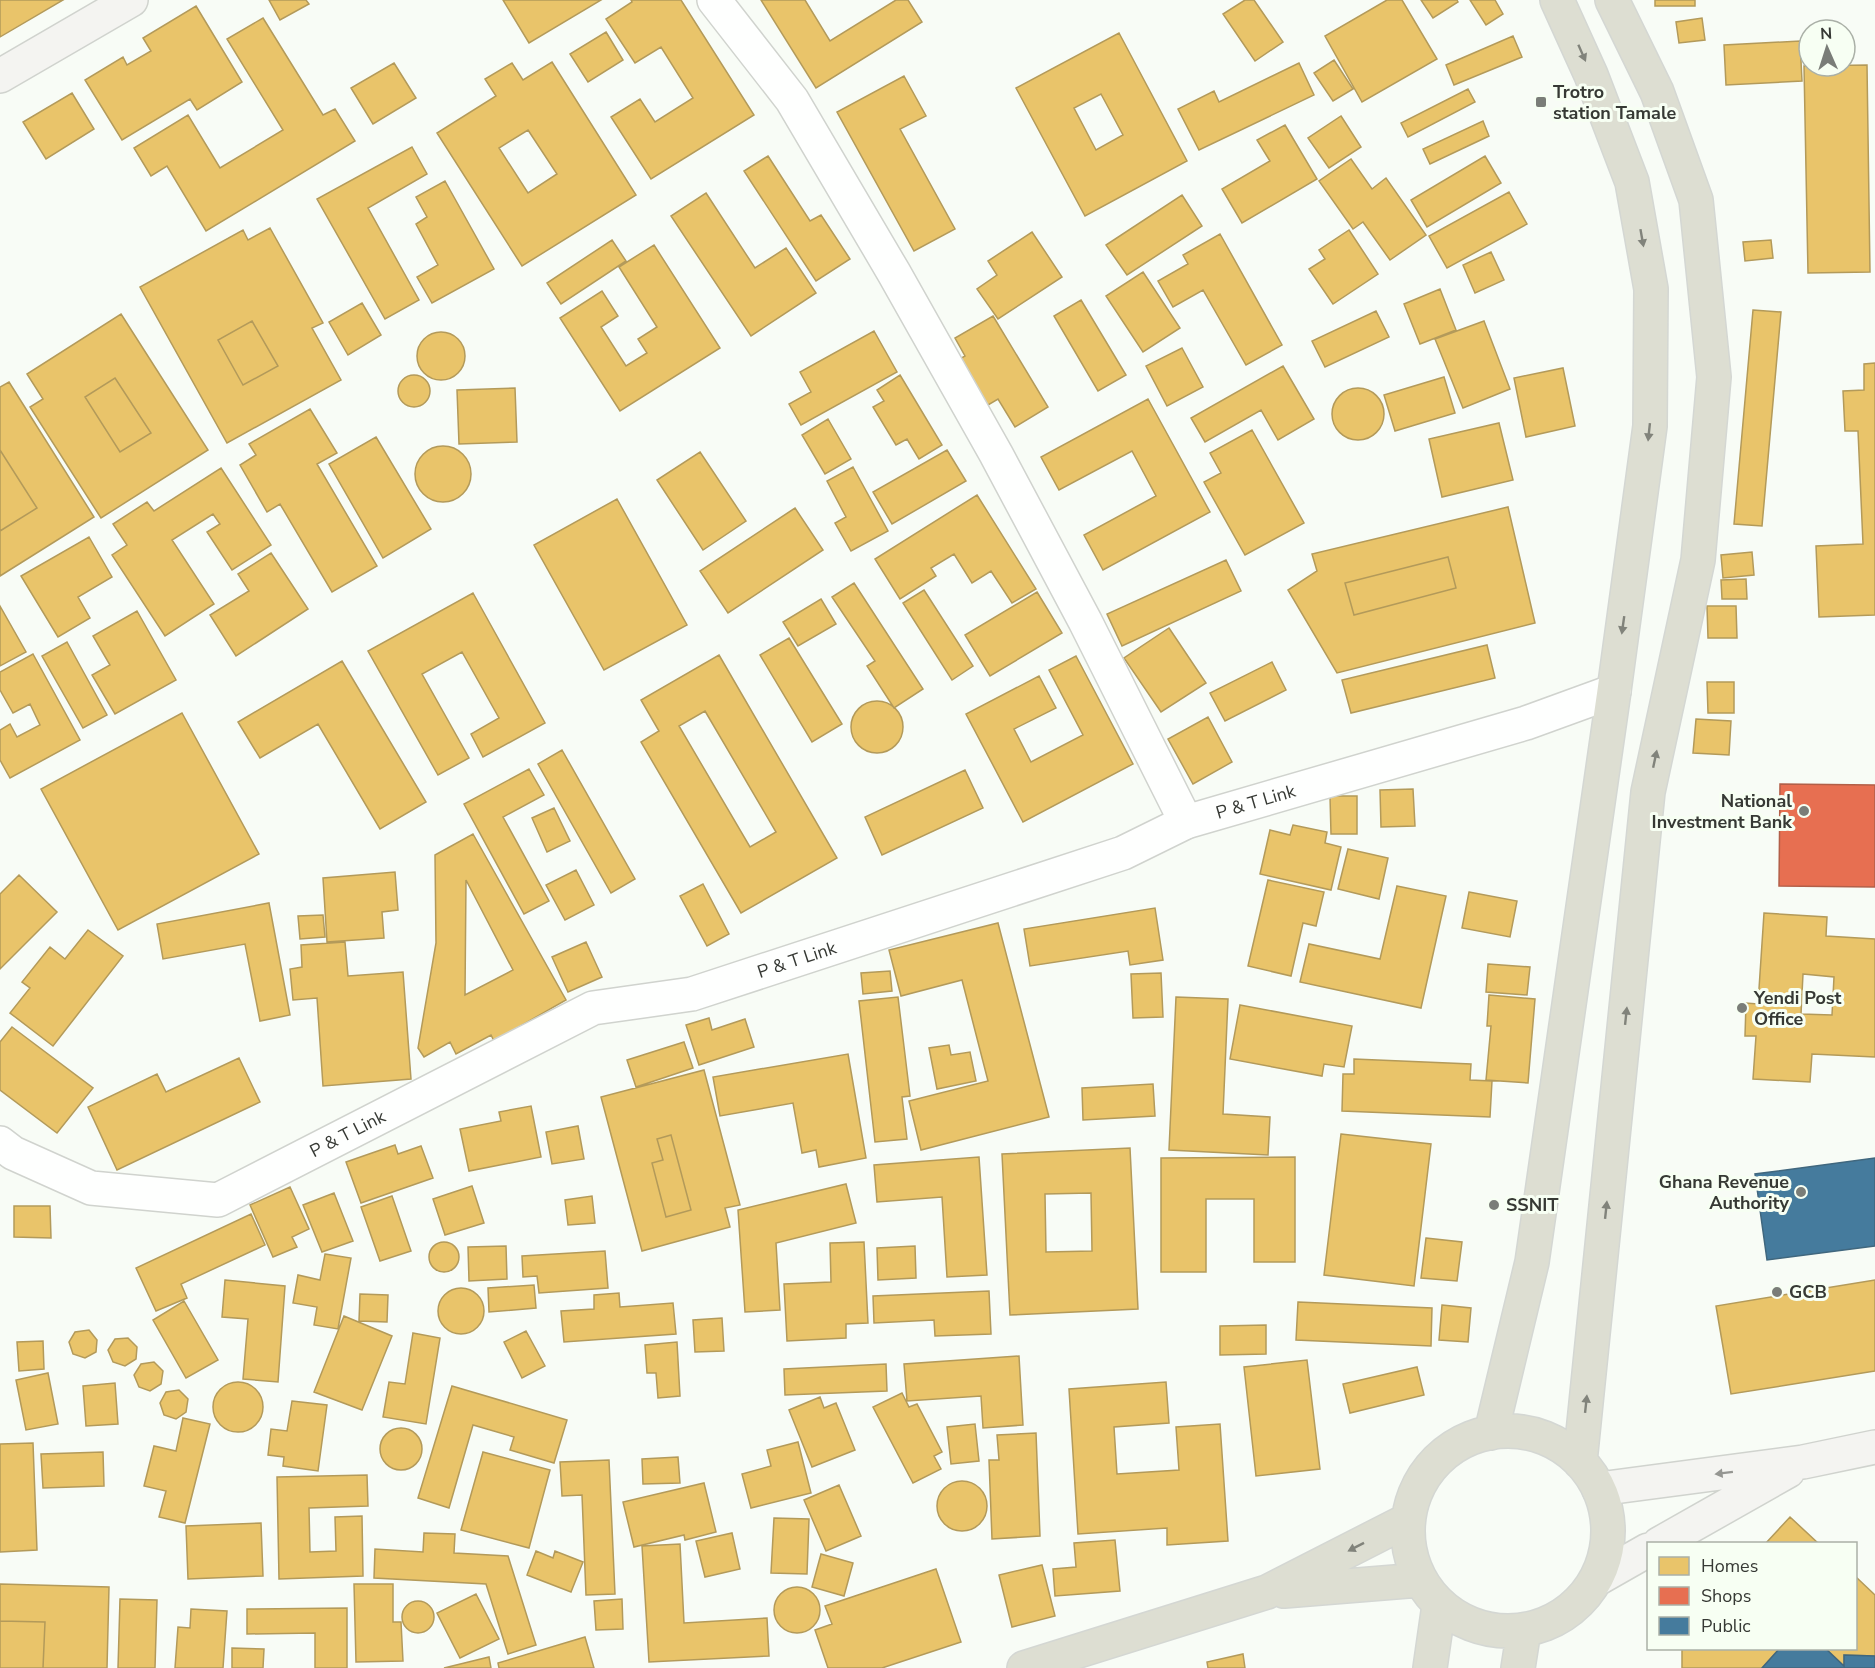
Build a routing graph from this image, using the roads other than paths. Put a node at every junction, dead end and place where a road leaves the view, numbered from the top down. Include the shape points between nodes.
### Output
1 (130, 0) edge
2 (714, 0) edge
3 (1557, 0) edge
4 (1612, 0) edge
5 (0, 76) edge
6 (1614, 691) junction
7 (1186, 822) junction
8 (0, 1143) edge
9 (1491, 1432) junction
10 (1875, 1447) edge
11 (1580, 1462) junction
12 (1803, 1462) junction
13 (1599, 1489) junction
14 (1408, 1520) junction
15 (1663, 1542) edge
16 (1647, 1551) edge
17 (1597, 1579) junction
18 (1267, 1592) junction
19 (1430, 1592) junction
20 (1524, 1630) junction
21 (1024, 1668) edge
22 (1430, 1668) edge
23 (1518, 1668) edge

1 - 5 main road
2 - 7 street via 792,100 894,273 1085,621
3 -> 6 highway via 1632,182 1651,289 1650,426
11 -> 4 highway via 1648,792 1698,560 1714,378 1696,200 1657,92
6 - 7 street, P & T Link via 1526,723
6 - 9 highway via 1532,1262
7 - 8 street, P & T Link via 1123,853 692,994 593,1008 218,1200 91,1188 13,1153
9 - 11 highway via 1524,1432 1555,1443
9 - 14 highway via 1460,1443 1435,1463 1417,1489
10 - 12 main road
11 - 13 highway
12 -> 13 main road
12 - 15 main road
13 - 17 highway via 1608,1518 1607,1549
14 -> 18 highway
14 - 19 highway via 1409,1551
16 - 17 main road
17 - 20 highway via 1578,1603 1553,1620
18 - 19 highway
18 - 21 highway
19 - 20 highway via 1464,1622 1494,1630
19 - 22 highway
20 - 23 highway

